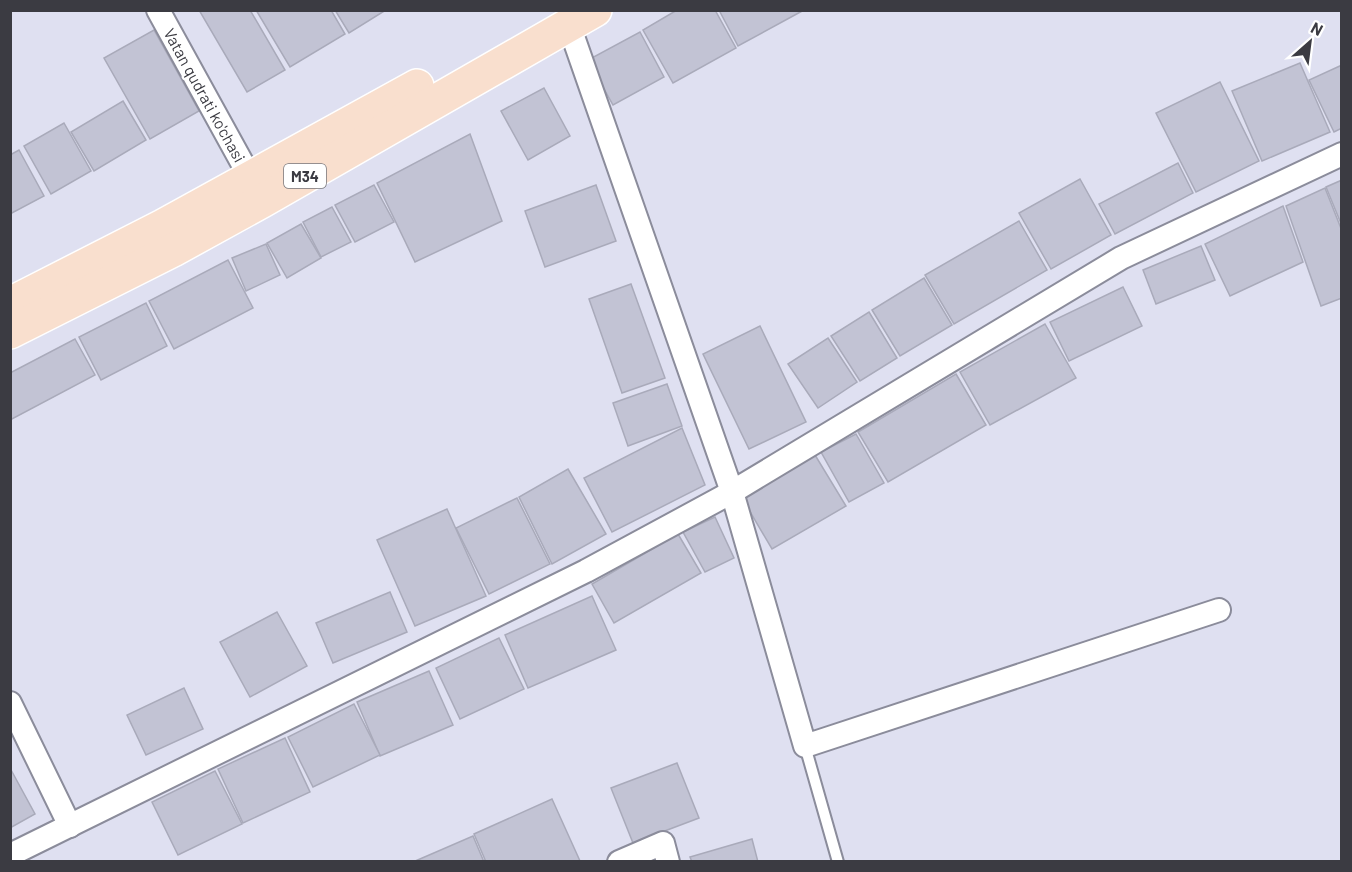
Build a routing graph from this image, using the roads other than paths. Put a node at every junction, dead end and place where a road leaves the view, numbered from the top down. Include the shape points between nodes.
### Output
1 (158, 10) edge
2 (572, 15) edge
3 (1341, 154) edge
4 (251, 180) junction
5 (10, 304) edge
6 (10, 332) edge
7 (732, 492) junction
8 (1219, 610) dead end
9 (10, 703) edge
10 (805, 746) junction
11 (70, 826) junction
12 (26, 854) edge
13 (619, 861) edge
14 (668, 861) edge
15 (838, 861) edge

1 - 4 street, Vatan qudrati ko'chasi
2 - 4 main road, M34
2 - 6 main road, M34 via 262,201
2 - 7 street
3 - 7 street via 1121,258
4 - 5 main road, M34
7 - 10 street
7 - 11 street via 586,571
8 - 10 street
9 - 11 street
10 - 15 lane
11 - 12 street
13 - 14 street via 663,843

